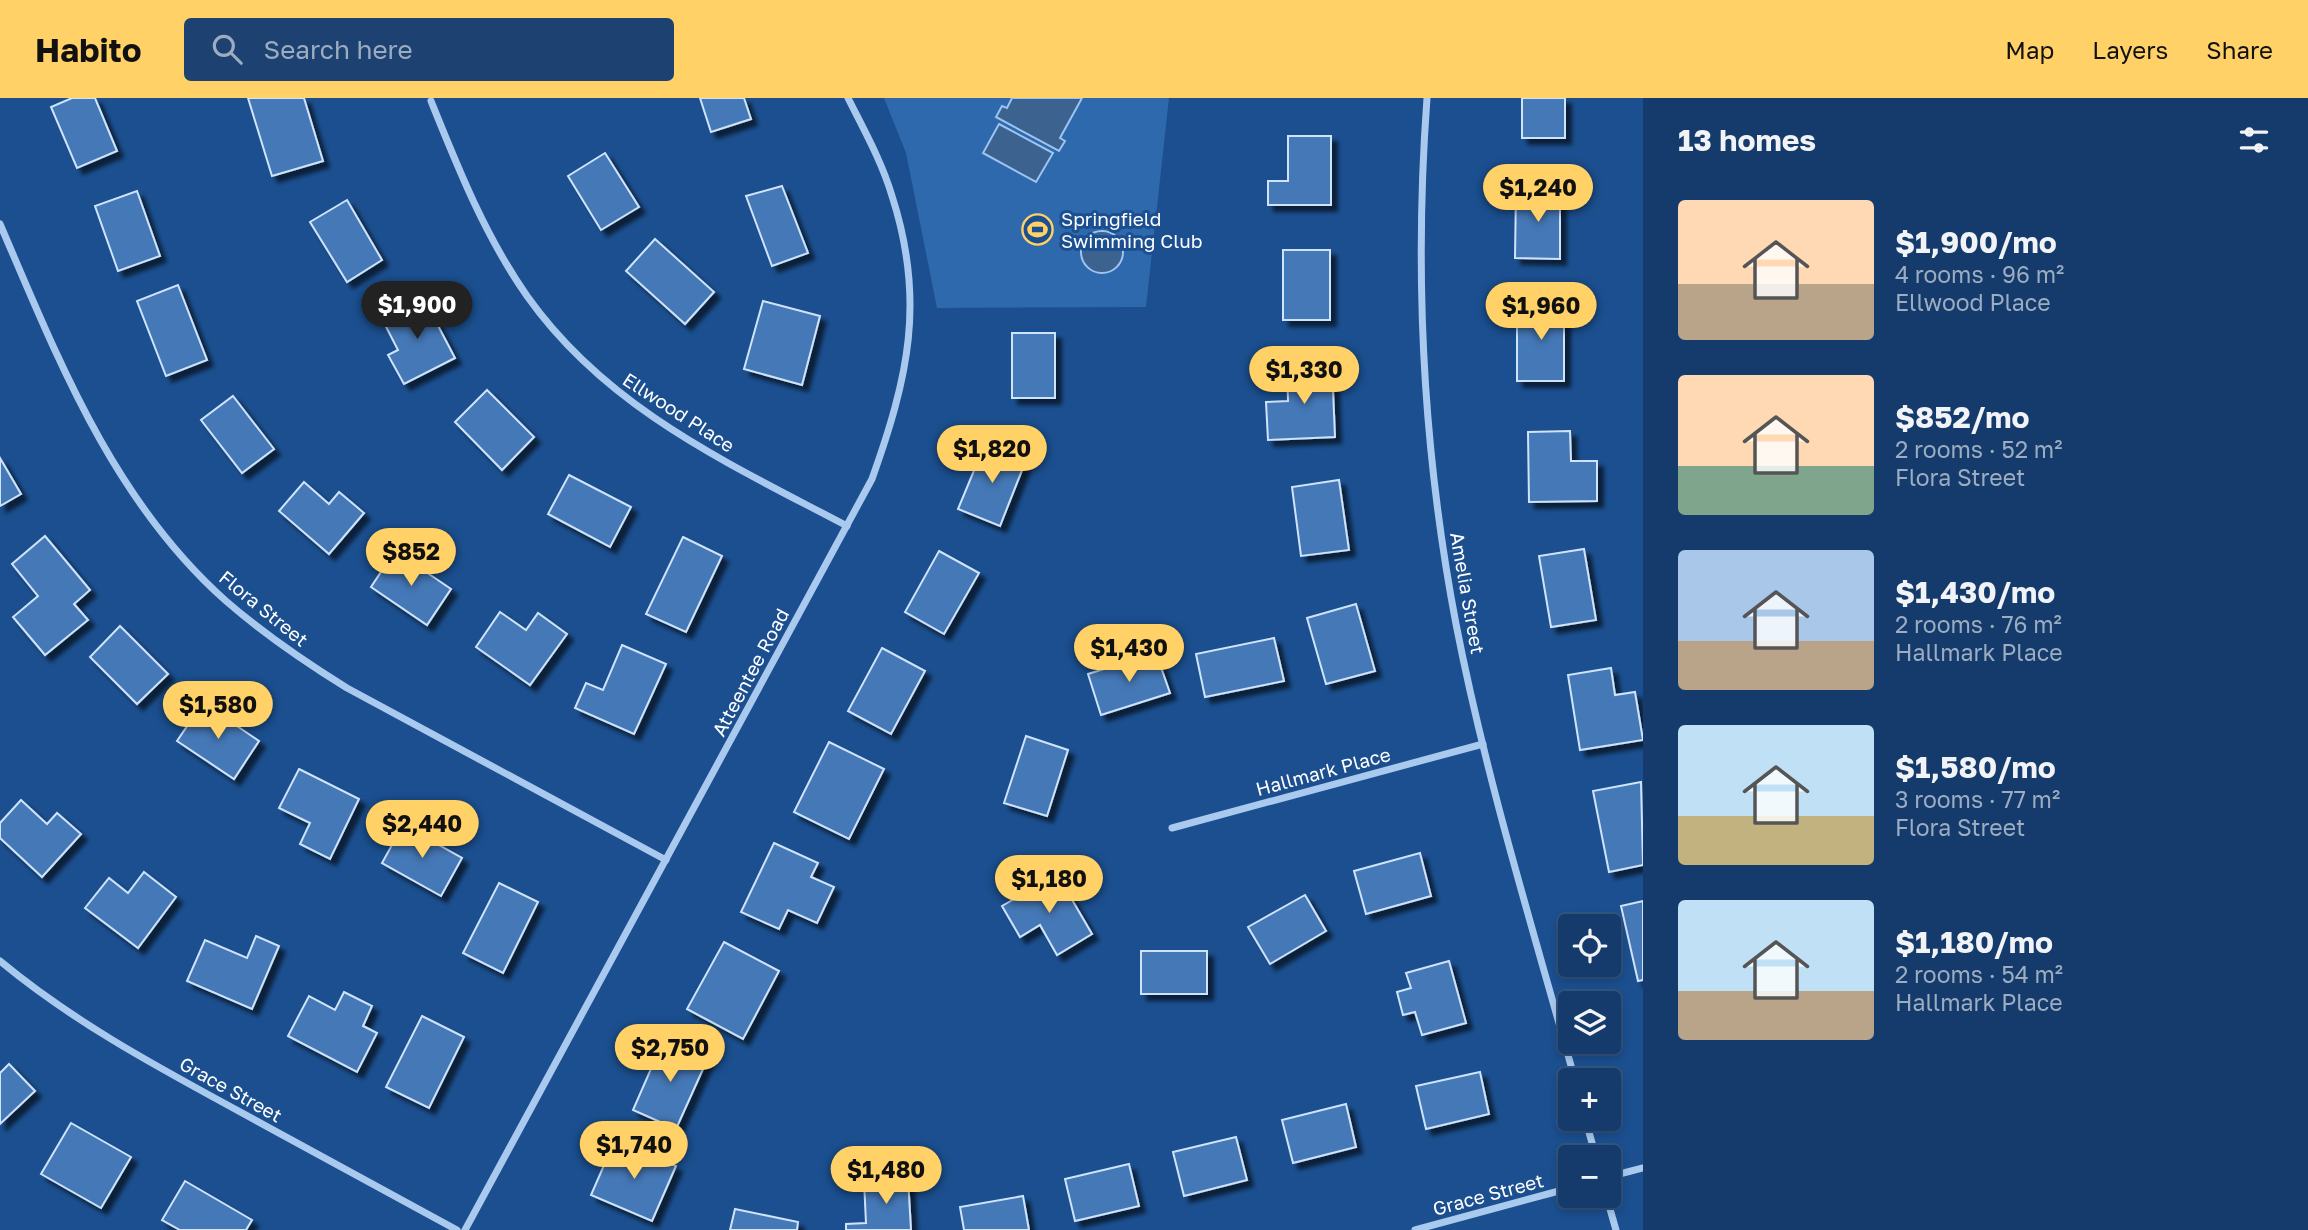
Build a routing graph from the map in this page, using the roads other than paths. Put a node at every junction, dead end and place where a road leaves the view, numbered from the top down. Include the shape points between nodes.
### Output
1 (848, 98) edge
2 (1427, 98) edge
3 (430, 101) dead end
4 (0, 224) edge
5 (847, 526) junction
6 (1483, 744) junction
7 (1172, 828) dead end
8 (666, 860) junction
9 (0, 961) edge
10 (1572, 1068) edge
11 (1643, 1168) edge
12 (1621, 1174) edge
13 (1558, 1191) edge
14 (1610, 1208) edge
15 (457, 1230) edge
16 (465, 1230) edge
17 (1415, 1230) edge
18 (1616, 1230) edge

1 - 5 street, Atteentee Road via 892,195 904,238 911,317 904,376 888,434 872,479
2 - 6 street, Amelia Street via 1420,247 1424,378 1456,624
3 - 5 street, Ellwood Place via 492,240 527,296 569,347 653,418 703,450
4 - 8 street, Flora Street via 67,379 117,471 160,530 225,600 302,660 347,688
5 - 8 street, Atteentee Road
6 - 7 street, Hallmark Place
6 - 10 street, Amelia Street
8 - 16 street, Atteentee Road
9 - 15 street, Grace Street via 77,1019 143,1059
11 - 12 street
13 - 17 street, Grace Street
14 - 18 street

